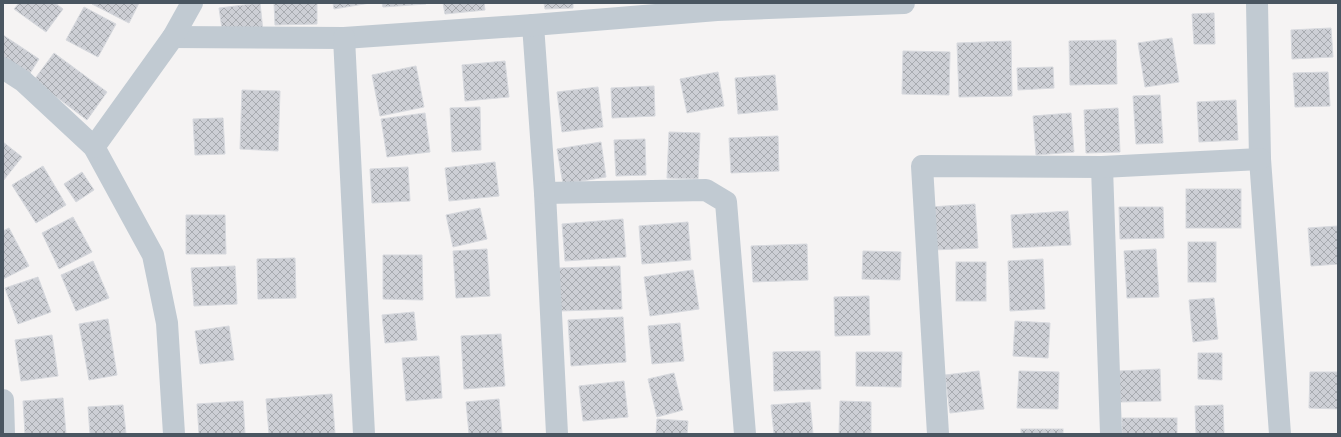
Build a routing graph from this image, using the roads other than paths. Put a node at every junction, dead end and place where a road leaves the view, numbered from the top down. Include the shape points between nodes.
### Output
1 (192, 3) edge
2 (904, 3) edge
3 (1258, 3) edge
4 (717, 6) edge
5 (533, 25) junction
6 (173, 36) junction
7 (344, 38) junction
8 (3, 68) edge
9 (94, 147) junction
10 (1260, 159) junction
11 (1102, 167) junction
12 (545, 193) junction
13 (3, 400) edge
14 (4, 434) edge
15 (174, 434) edge
16 (364, 434) edge
17 (557, 434) edge
18 (745, 434) edge
19 (938, 434) edge
20 (1111, 434) edge
21 (1280, 434) edge

1 - 6 street
2 - 4 street
3 - 10 street
4 - 5 street
5 - 7 street
5 - 12 street
6 - 7 street
6 - 9 street
7 - 16 street
8 - 9 street via 23,81
9 - 15 street via 153,255 167,324
10 - 11 street
10 - 21 street
11 - 19 street via 922,166
11 - 20 street
12 - 17 street
12 - 18 street via 706,190 726,202
13 - 14 street

